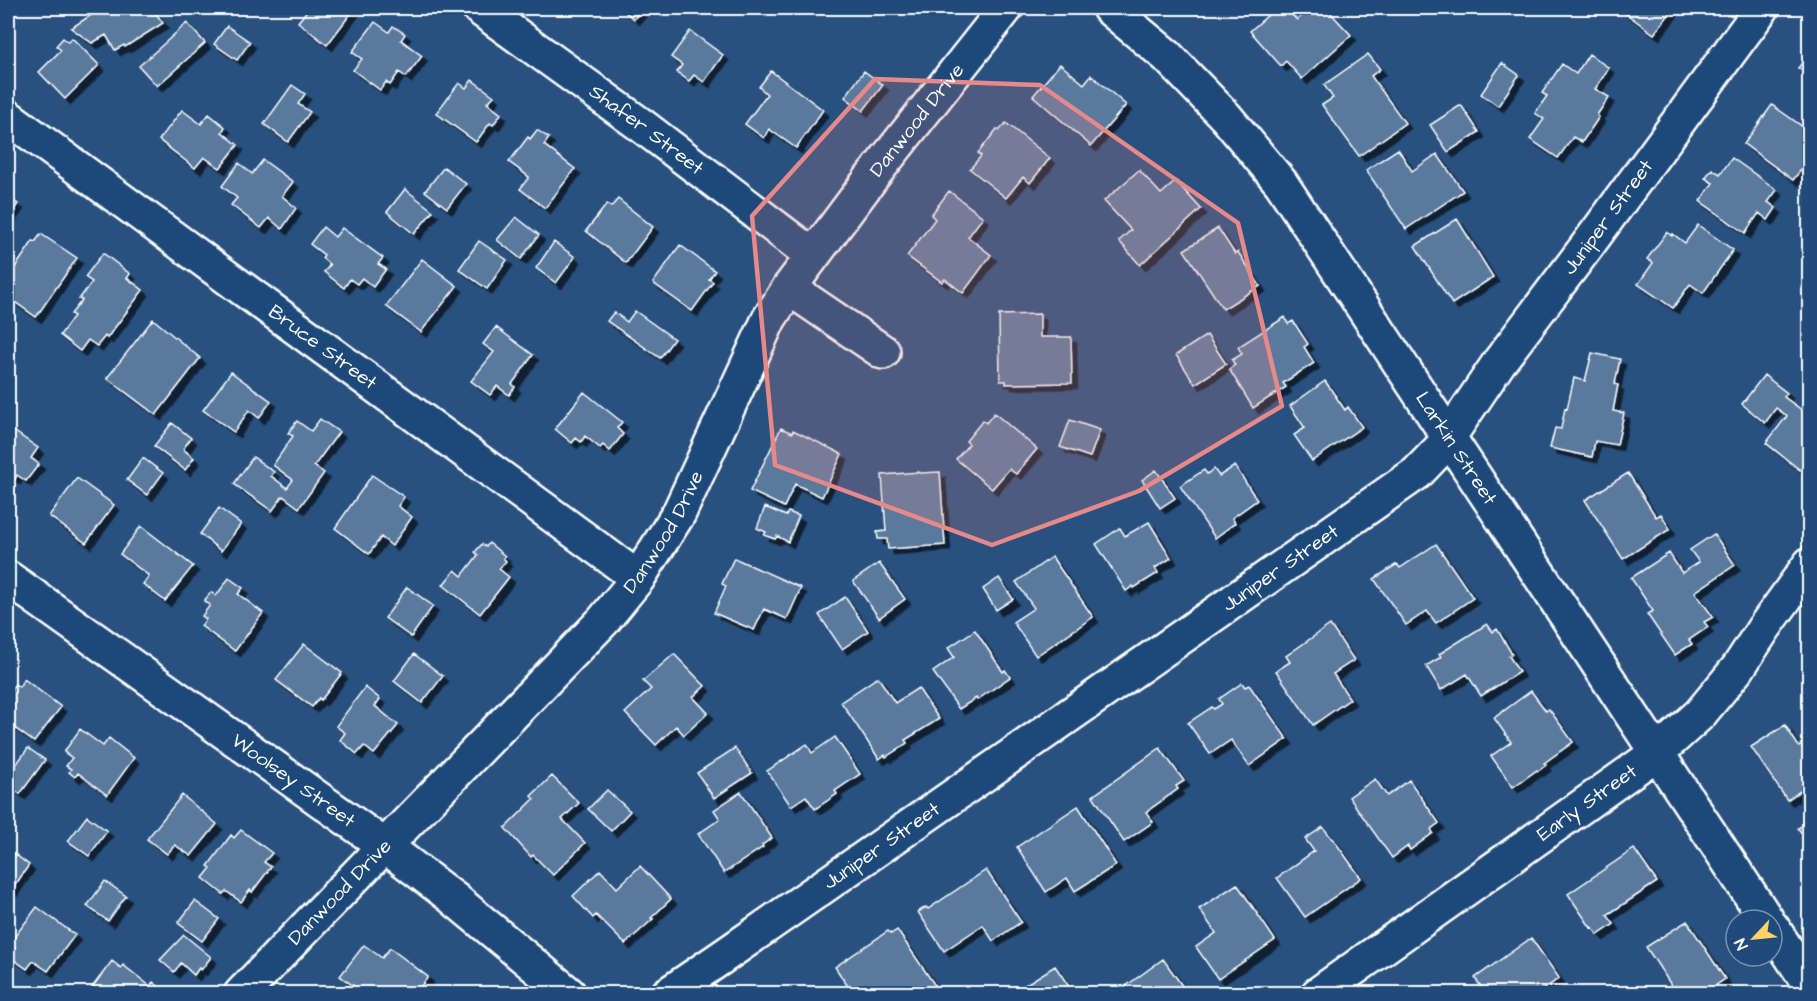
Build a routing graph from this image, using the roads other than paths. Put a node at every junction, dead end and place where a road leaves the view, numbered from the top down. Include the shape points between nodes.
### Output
1 (478, 8) edge
2 (1006, 8) edge
3 (1109, 8) edge
4 (1762, 8) edge
5 (8, 117) edge
6 (812, 255) junction
7 (789, 288) junction
8 (883, 352) dead end
9 (1449, 436) junction
10 (1809, 564) edge
11 (8, 578) edge
12 (638, 578) junction
13 (1657, 753) junction
14 (385, 846) junction
15 (1759, 908) edge
16 (1784, 946) edge
17 (1809, 985) edge
18 (241, 993) edge
19 (569, 993) edge
20 (668, 993) edge
21 (1318, 993) edge

1 - 6 street, Shafer Street
2 - 6 street, Danwood Drive
3 - 9 street, Larkin Street via 1189,78 1281,183
4 - 9 street, Juniper Street via 1500,361
5 - 12 street, Bruce Street
6 - 7 street, Danwood Drive
7 - 8 street
7 - 12 street, Danwood Drive via 769,319 679,513
9 - 13 street, Larkin Street
9 - 20 street, Juniper Street via 1417,473
10 - 13 street, Early Street via 1738,668 1700,714
11 - 14 street, Woolsey Street
12 - 14 street, Danwood Drive via 603,621
13 - 15 street, Larkin Street
13 - 21 street, Early Street
14 - 18 street, Danwood Drive
14 - 19 street, Woolsey Street
16 - 17 street

